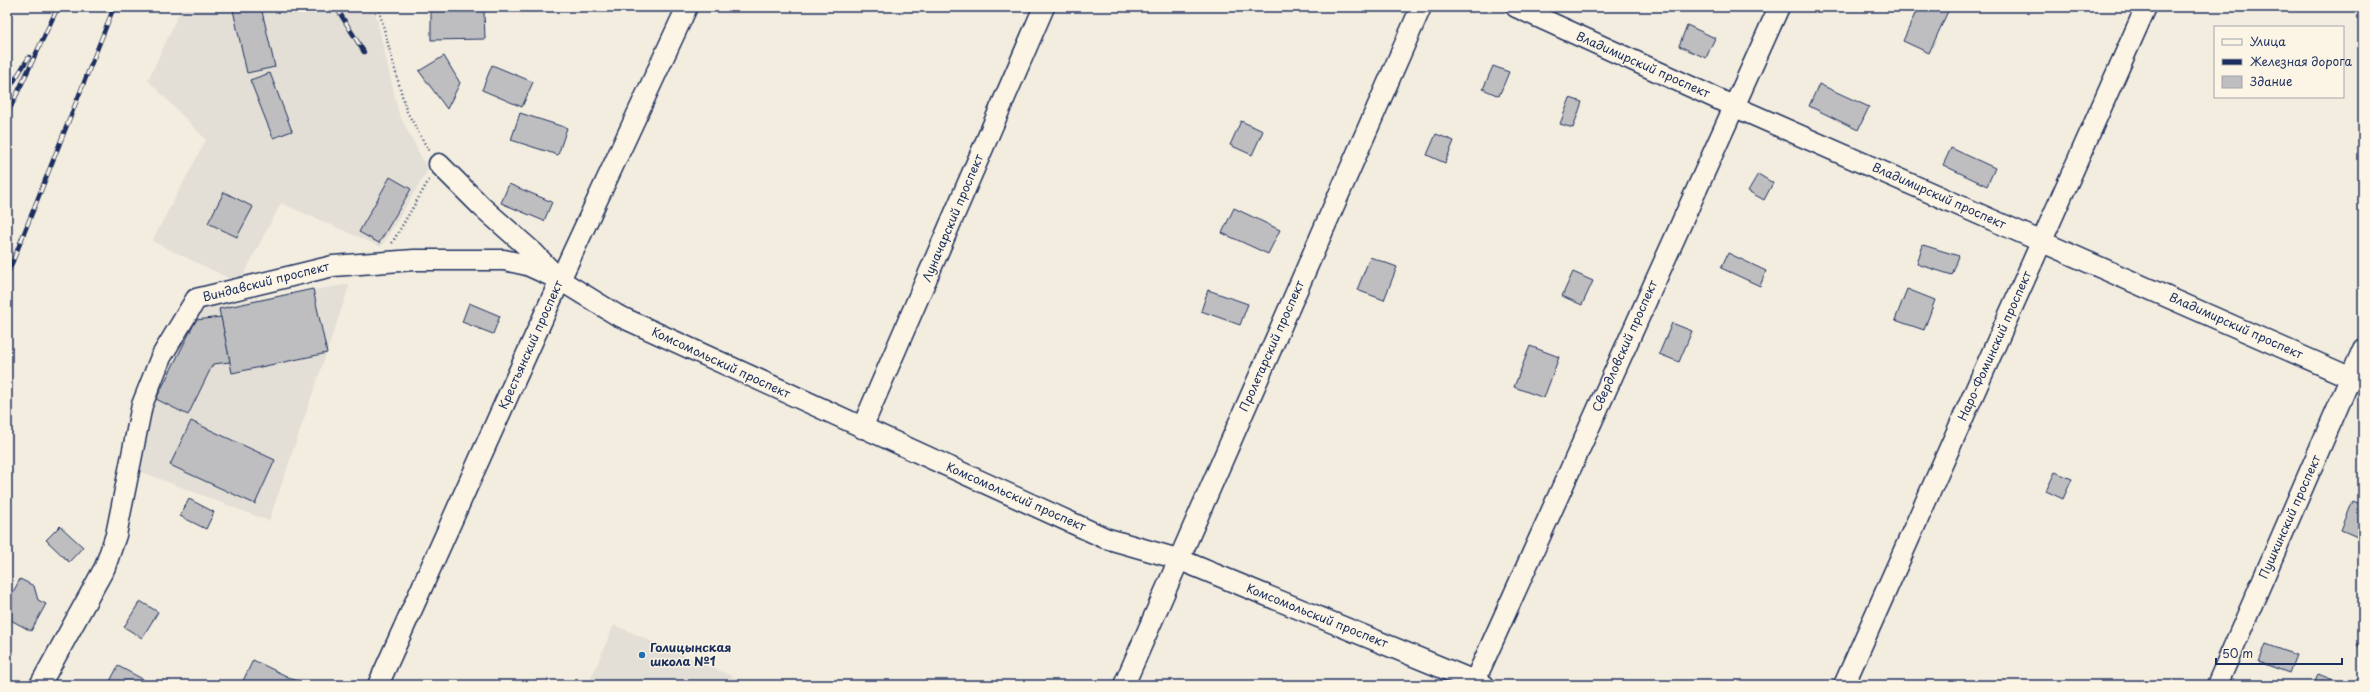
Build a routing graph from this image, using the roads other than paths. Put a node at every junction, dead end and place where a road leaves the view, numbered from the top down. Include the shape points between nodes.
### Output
1 (687, 7) edge
2 (1044, 7) edge
3 (1421, 7) edge
4 (1516, 7) edge
5 (1779, 7) edge
6 (2146, 7) edge
7 (1733, 106) junction
8 (439, 164) road end
9 (2042, 240) junction
10 (560, 280) junction
11 (2363, 349) edge
12 (2357, 380) edge
13 (862, 428) junction
14 (1178, 559) junction
15 (1477, 684) edge
16 (40, 685) edge
17 (378, 685) edge
18 (1124, 685) edge
19 (1844, 685) edge
20 (2217, 685) edge

1 - 10 street, Крестьянский проспект
2 - 13 street, Луначарский проспект
3 - 14 street, Пролетарский проспект
4 - 7 street, Владимирский проспект
5 - 7 street, Свердловский проспект
6 - 9 street, Наро-Фоминский проспект
7 - 9 street, Владимирский проспект
7 - 15 street, Свердловский проспект
8 - 10 street
9 - 12 street, Владимирский проспект
9 - 19 street, Наро-Фоминский проспект
10 - 13 street, Комсомольский проспект via 618,315
10 - 16 street, Виндавский проспект via 527,265 504,260 382,261 333,266 196,299 160,357 142,405 116,535 105,567
10 - 17 street, Крестьянский проспект
11 - 12 street, Пушкинский проспект
12 - 20 street, Пушкинский проспект
13 - 14 street, Комсомольский проспект via 1105,538
14 - 15 street, Комсомольский проспект
14 - 18 street, Пролетарский проспект

